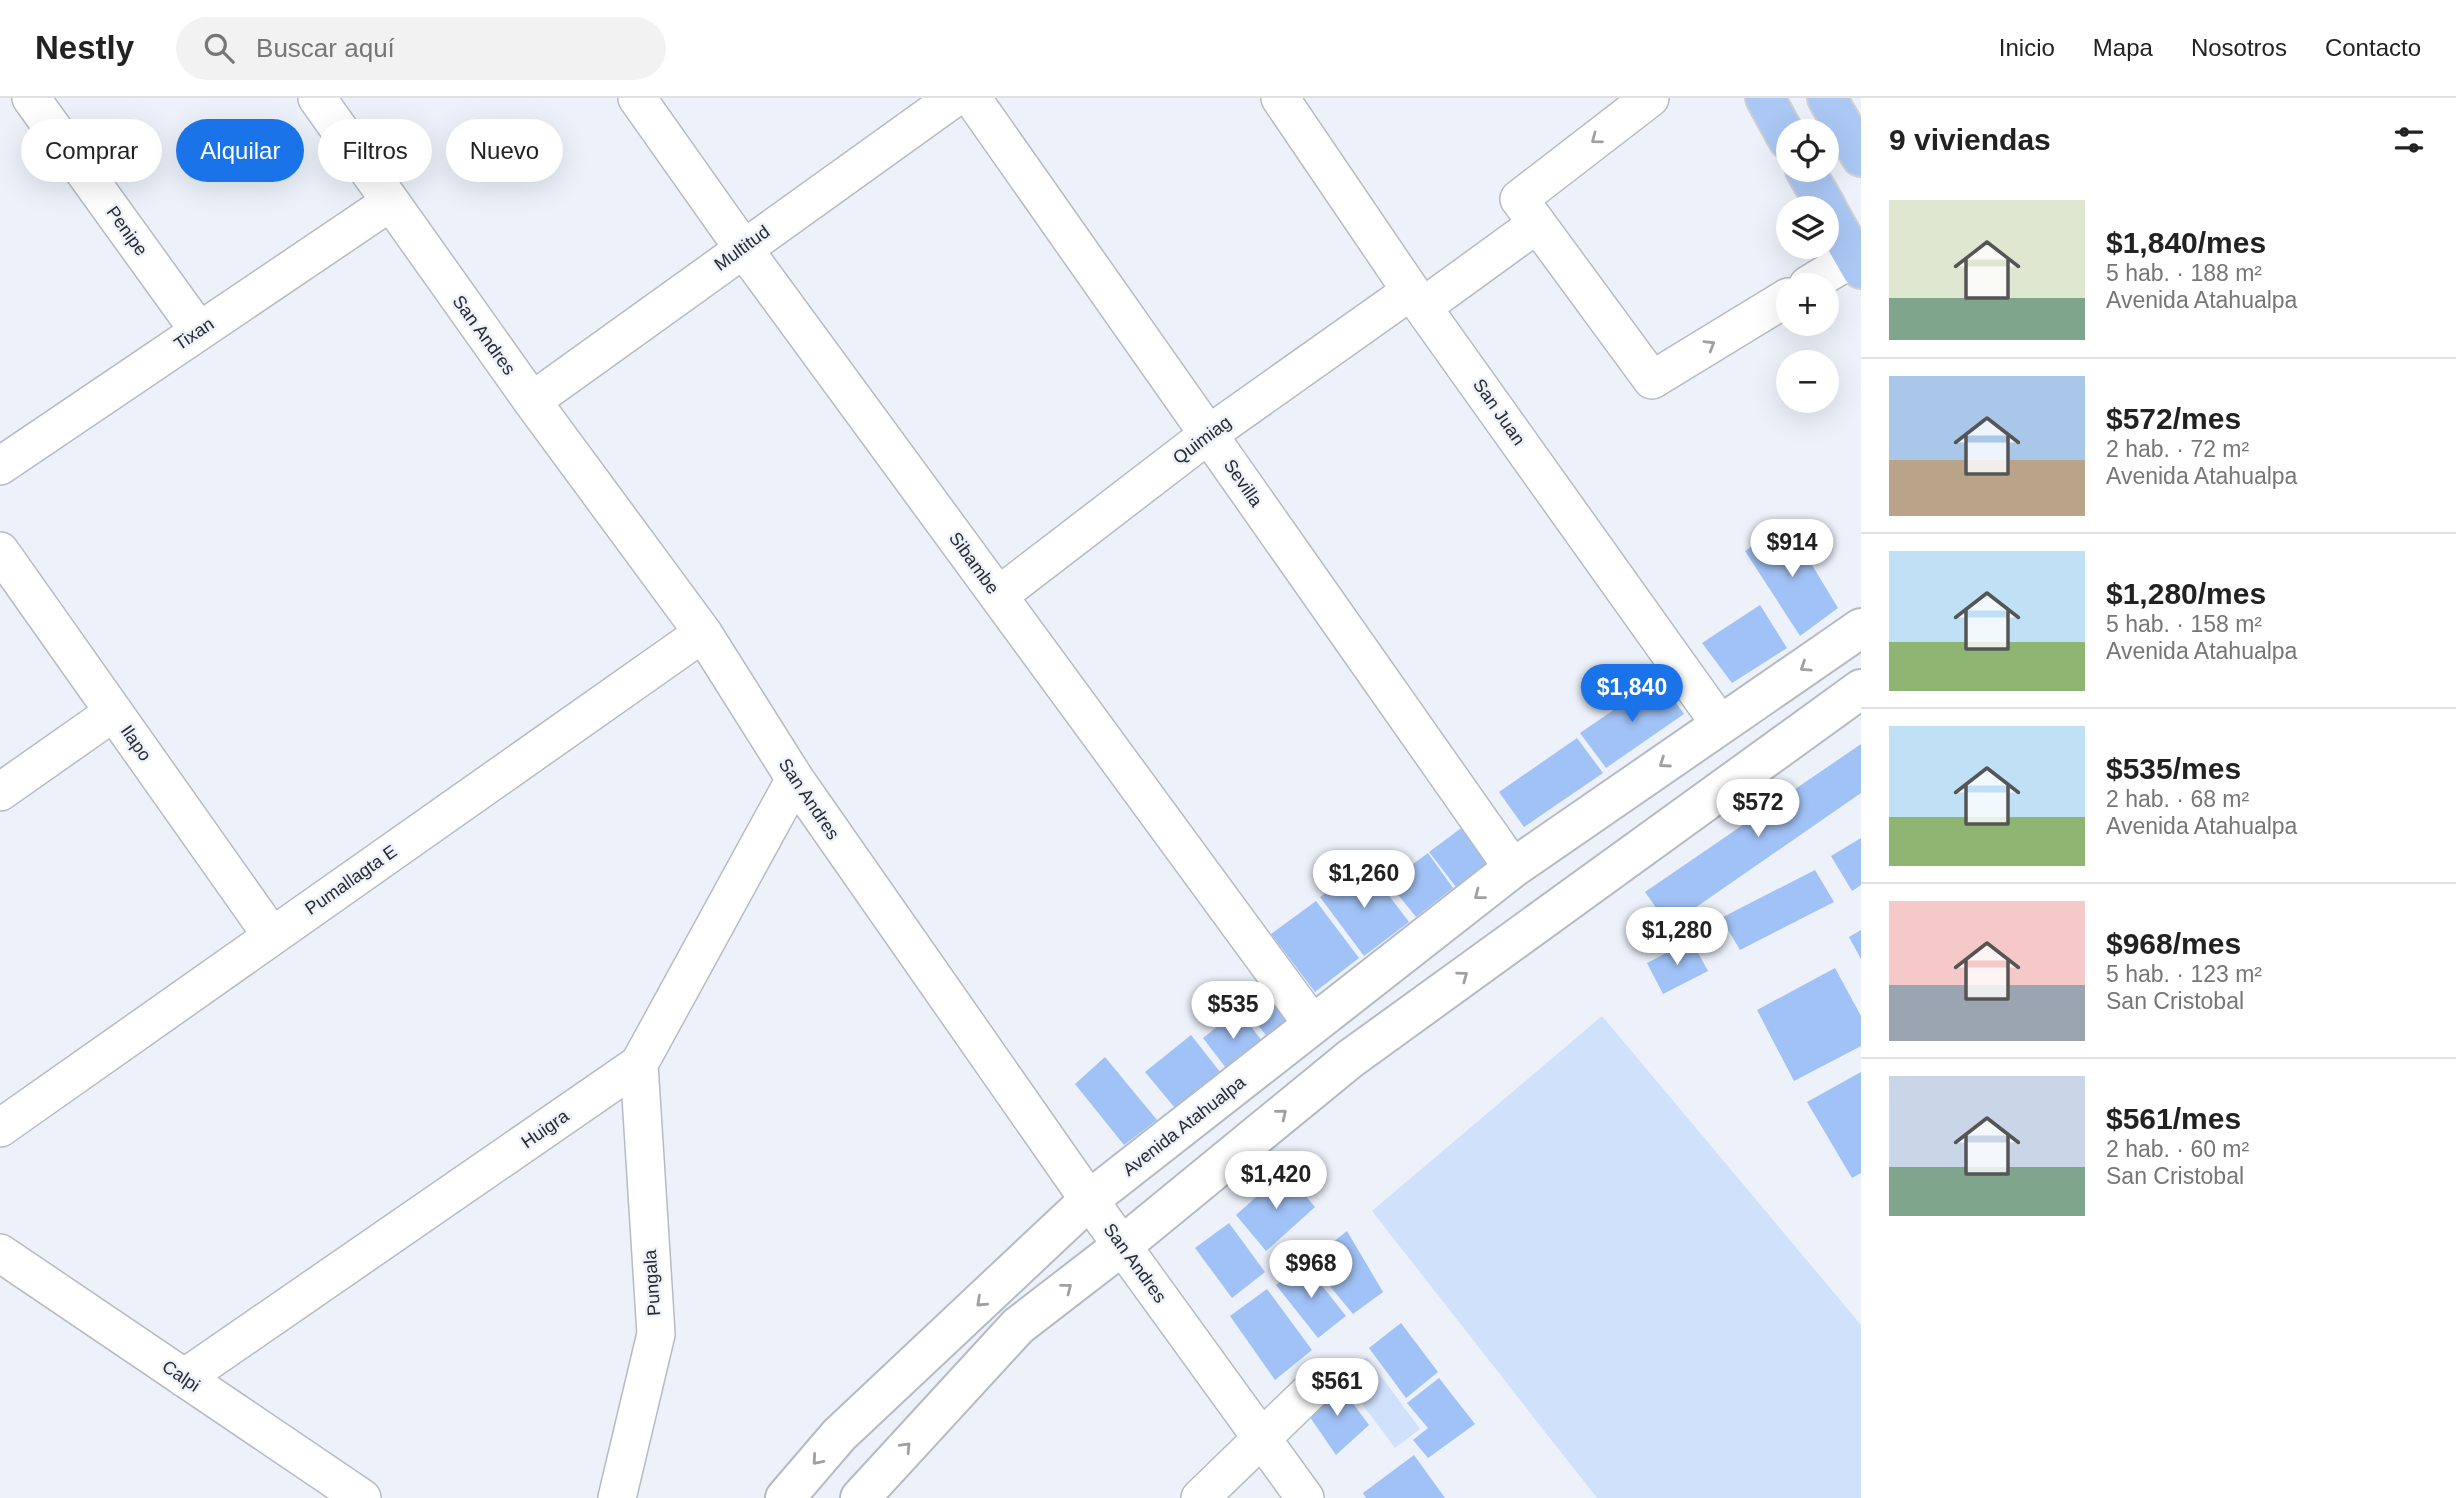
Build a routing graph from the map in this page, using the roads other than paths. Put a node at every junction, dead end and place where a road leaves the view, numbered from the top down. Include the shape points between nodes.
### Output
1 (31, 98) edge
2 (317, 98) edge
3 (637, 98) edge
4 (954, 98) edge
5 (972, 98) edge
6 (1280, 98) edge
7 (1650, 98) edge
8 (1765, 98) edge
9 (1828, 98) edge
10 (1776, 119) edge
11 (1861, 158) edge
12 (389, 202) junction
13 (1528, 211) junction
14 (1839, 230) edge
15 (743, 248) junction
16 (1858, 263) edge
17 (1835, 273) edge
18 (1418, 298) junction
19 (1776, 304) edge
20 (199, 331) junction
21 (532, 401) junction
22 (1209, 434) junction
23 (0, 466) edge
24 (0, 551) edge
25 (998, 596) junction
26 (1861, 628) edge
27 (702, 633) junction
28 (1861, 689) edge
29 (114, 712) junction
30 (1720, 724) junction
31 (794, 779) junction
32 (0, 792) edge
33 (1513, 868) junction
34 (272, 936) junction
35 (1313, 1025) junction
36 (639, 1064) junction
37 (0, 1128) edge
38 (1089, 1200) junction
39 (1123, 1245) junction
40 (0, 1253) edge
41 (184, 1378) junction
42 (1322, 1379) dead end
43 (1262, 1441) junction
44 (362, 1498) edge
45 (617, 1498) edge
46 (785, 1498) edge
47 (860, 1498) edge
48 (1200, 1498) edge
49 (1305, 1498) edge

1 - 20 street, Penipe
2 - 12 street, San Andres
3 - 15 street, Sibambe
4 - 15 street, Multitud
5 - 22 street, Sevilla
6 - 18 street, San Juan
7 -> 13 street, Quimiag
8 - 10 main road
9 - 11 main road
12 - 20 street, Tixan
12 - 21 street, San Andres
13 - 18 street, Quimiag
13 -> 19 street via 1652,380
14 - 16 main road
15 - 21 street, Multitud
15 - 25 street, Sibambe
16 - 17 street
18 - 22 street, Quimiag
18 - 30 street, San Juan
20 - 23 street, Tixan
21 - 27 street, San Andres
22 - 25 street, Quimiag
22 - 33 street, Sevilla
24 - 29 street, Ilapo
25 - 35 street, Sibambe
26 -> 30 main road, Avenida Atahualpa
27 - 31 street, San Andres
27 - 34 street, Pumallagta E
39 -> 28 main road via 1350,1059
29 - 32 street
29 - 34 street, Ilapo
30 -> 33 main road, Avenida Atahualpa
31 - 36 street, Huigra
31 - 38 street, San Andres
33 -> 35 main road, Avenida Atahualpa
34 - 37 street, Pumallagta E
35 - 38 main road, Avenida Atahualpa
36 - 41 street, Huigra
36 - 45 street, Pungala via 656,1334
38 - 39 street, San Andres
38 -> 46 main road, Avenida Atahualpa via 839,1435
39 - 43 street, San Andres
47 -> 39 main road via 1018,1326
40 - 41 street, Calpi
41 - 44 street, Calpi
42 - 43 street
43 - 48 street
43 - 49 street, San Andres

